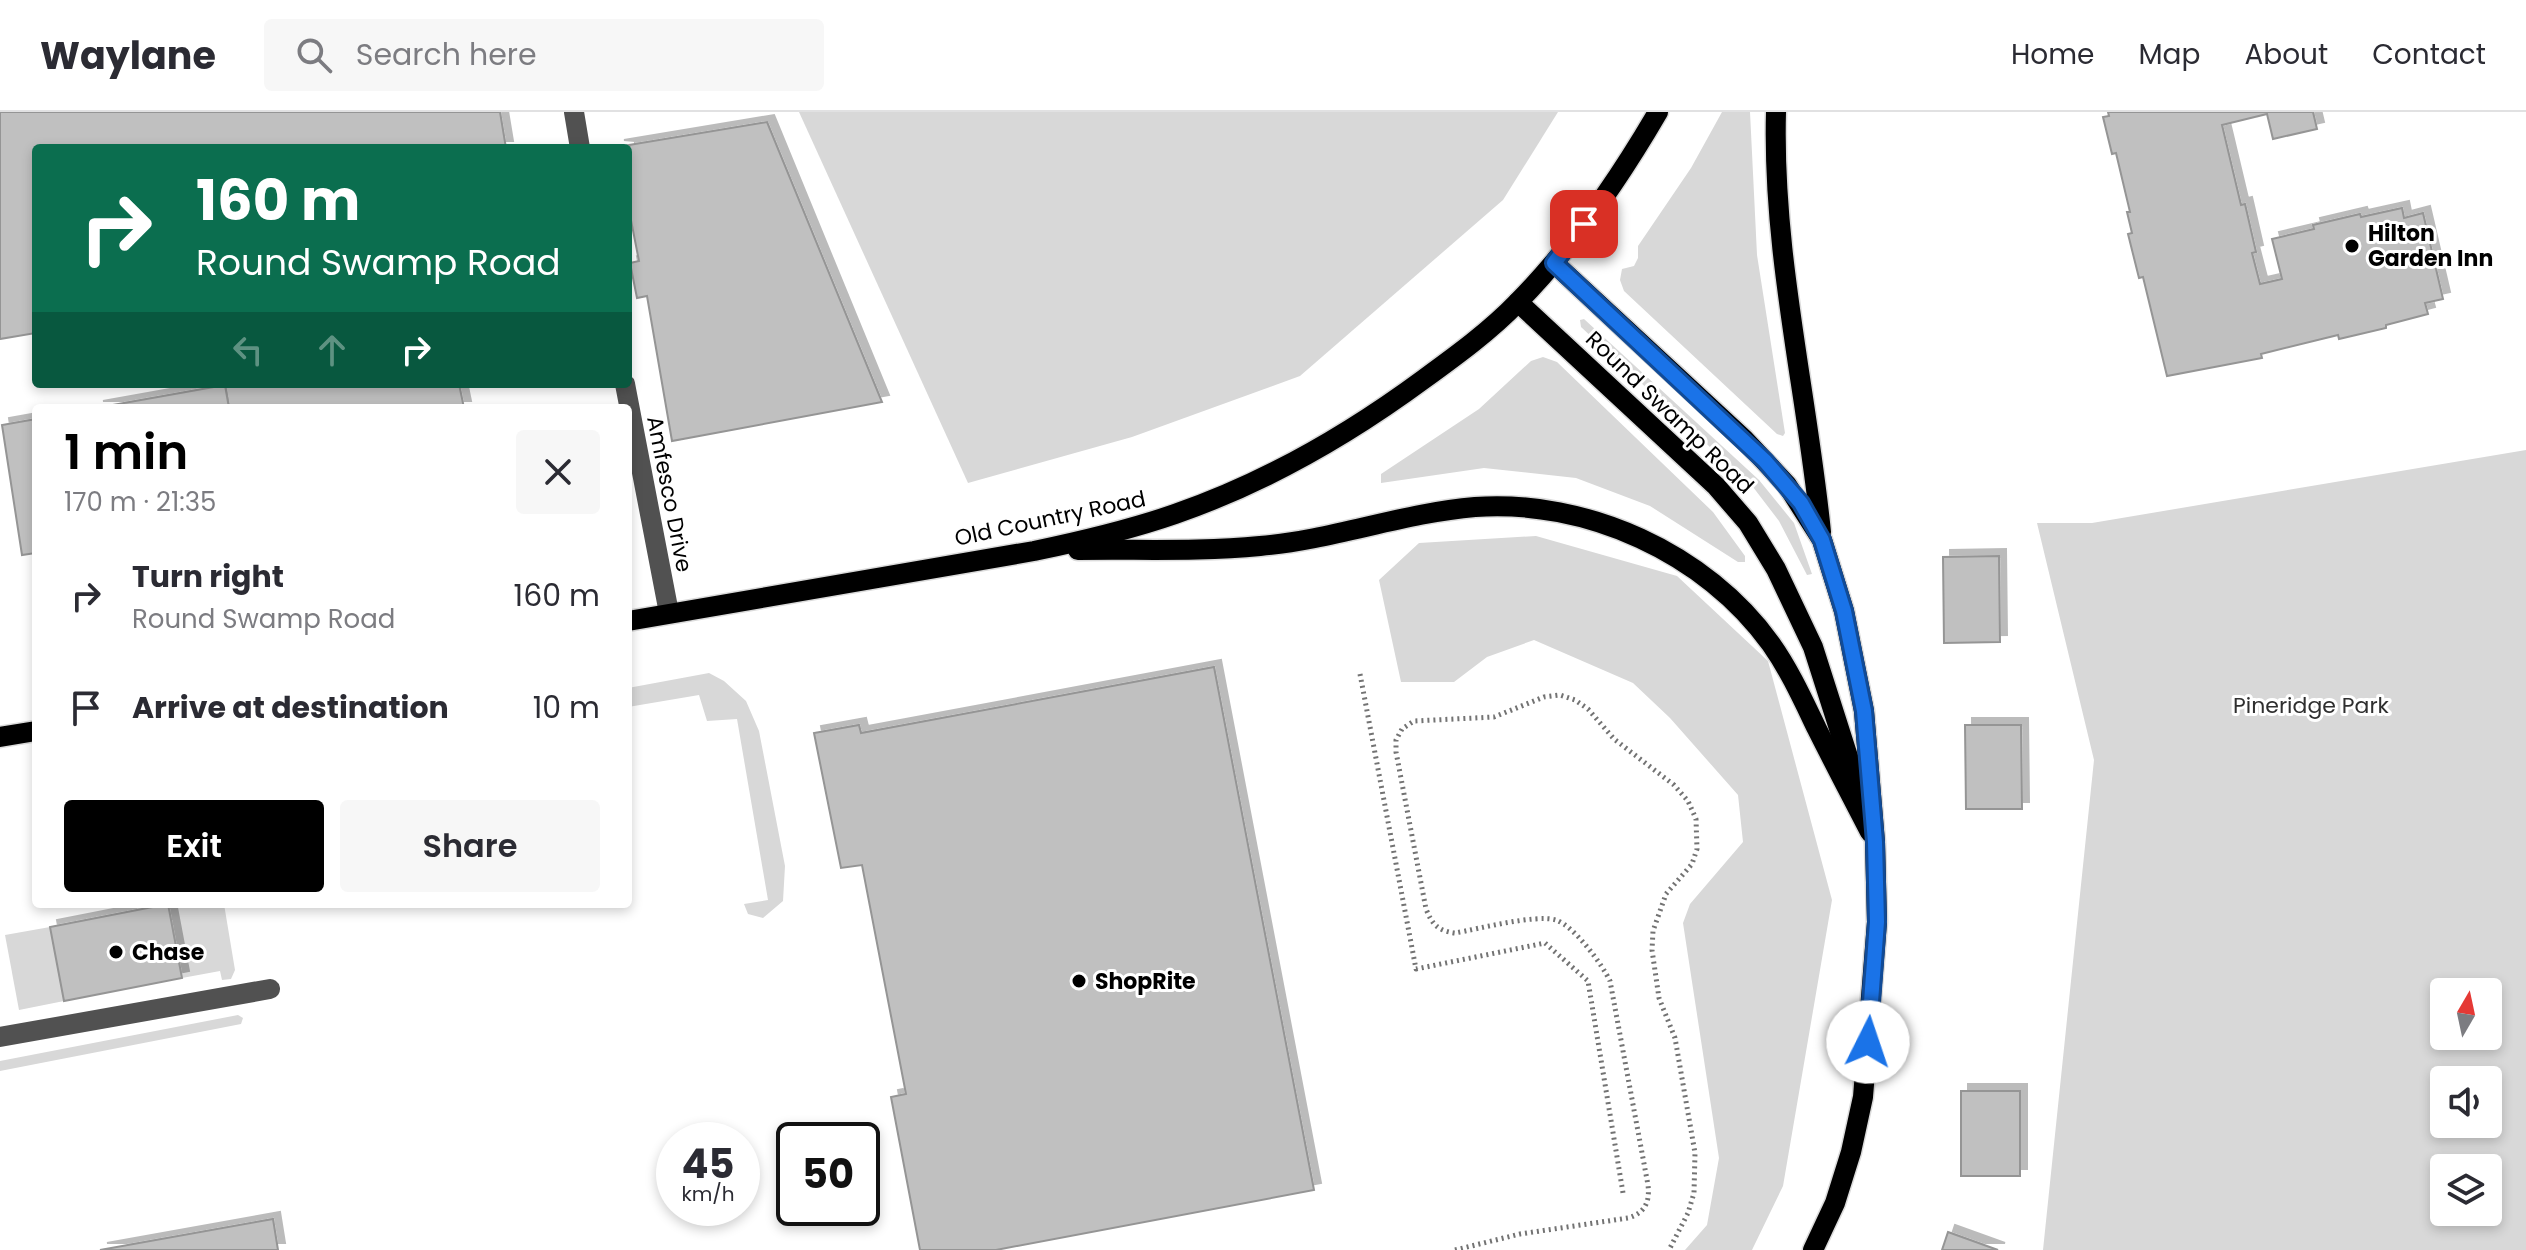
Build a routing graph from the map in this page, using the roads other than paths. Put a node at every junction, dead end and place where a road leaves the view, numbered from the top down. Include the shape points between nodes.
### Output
1 (574, 112) edge
2 (1658, 112) edge
3 (1776, 112) edge
4 (579, 144) edge
5 (1554, 263) junction
6 (1518, 302) junction
7 (632, 420) edge
8 (1822, 540) junction
9 (1034, 551) junction
10 (669, 613) junction
11 (632, 620) edge
12 (32, 732) edge
13 (0, 737) edge
14 (1875, 842) junction
15 (270, 989) dead end
16 (0, 1037) edge
17 (1813, 1250) edge

1 - 4 lane
2 - 5 main road
3 - 8 main road via 1784,263
5 - 6 main road
5 - 8 main road, Round Swamp Road via 1765,461 1801,503
6 - 9 main road, Old Country Road via 1375,414 1298,459 1174,515
6 - 14 main road, Round Swamp Road via 1716,486 1763,545 1818,662
7 - 10 lane, Amfesco Drive
8 - 14 main road, Round Swamp Road via 1844,611 1864,711
9 - 10 main road, Old Country Road
9 - 14 main road via 1261,546 1476,507 1531,508 1614,528 1693,569 1754,622 1796,684
10 - 11 main road, Old Country Road
12 - 13 main road
14 - 17 main road, Round Swamp Road via 1877,922 1863,1097 1835,1203
15 - 16 lane

